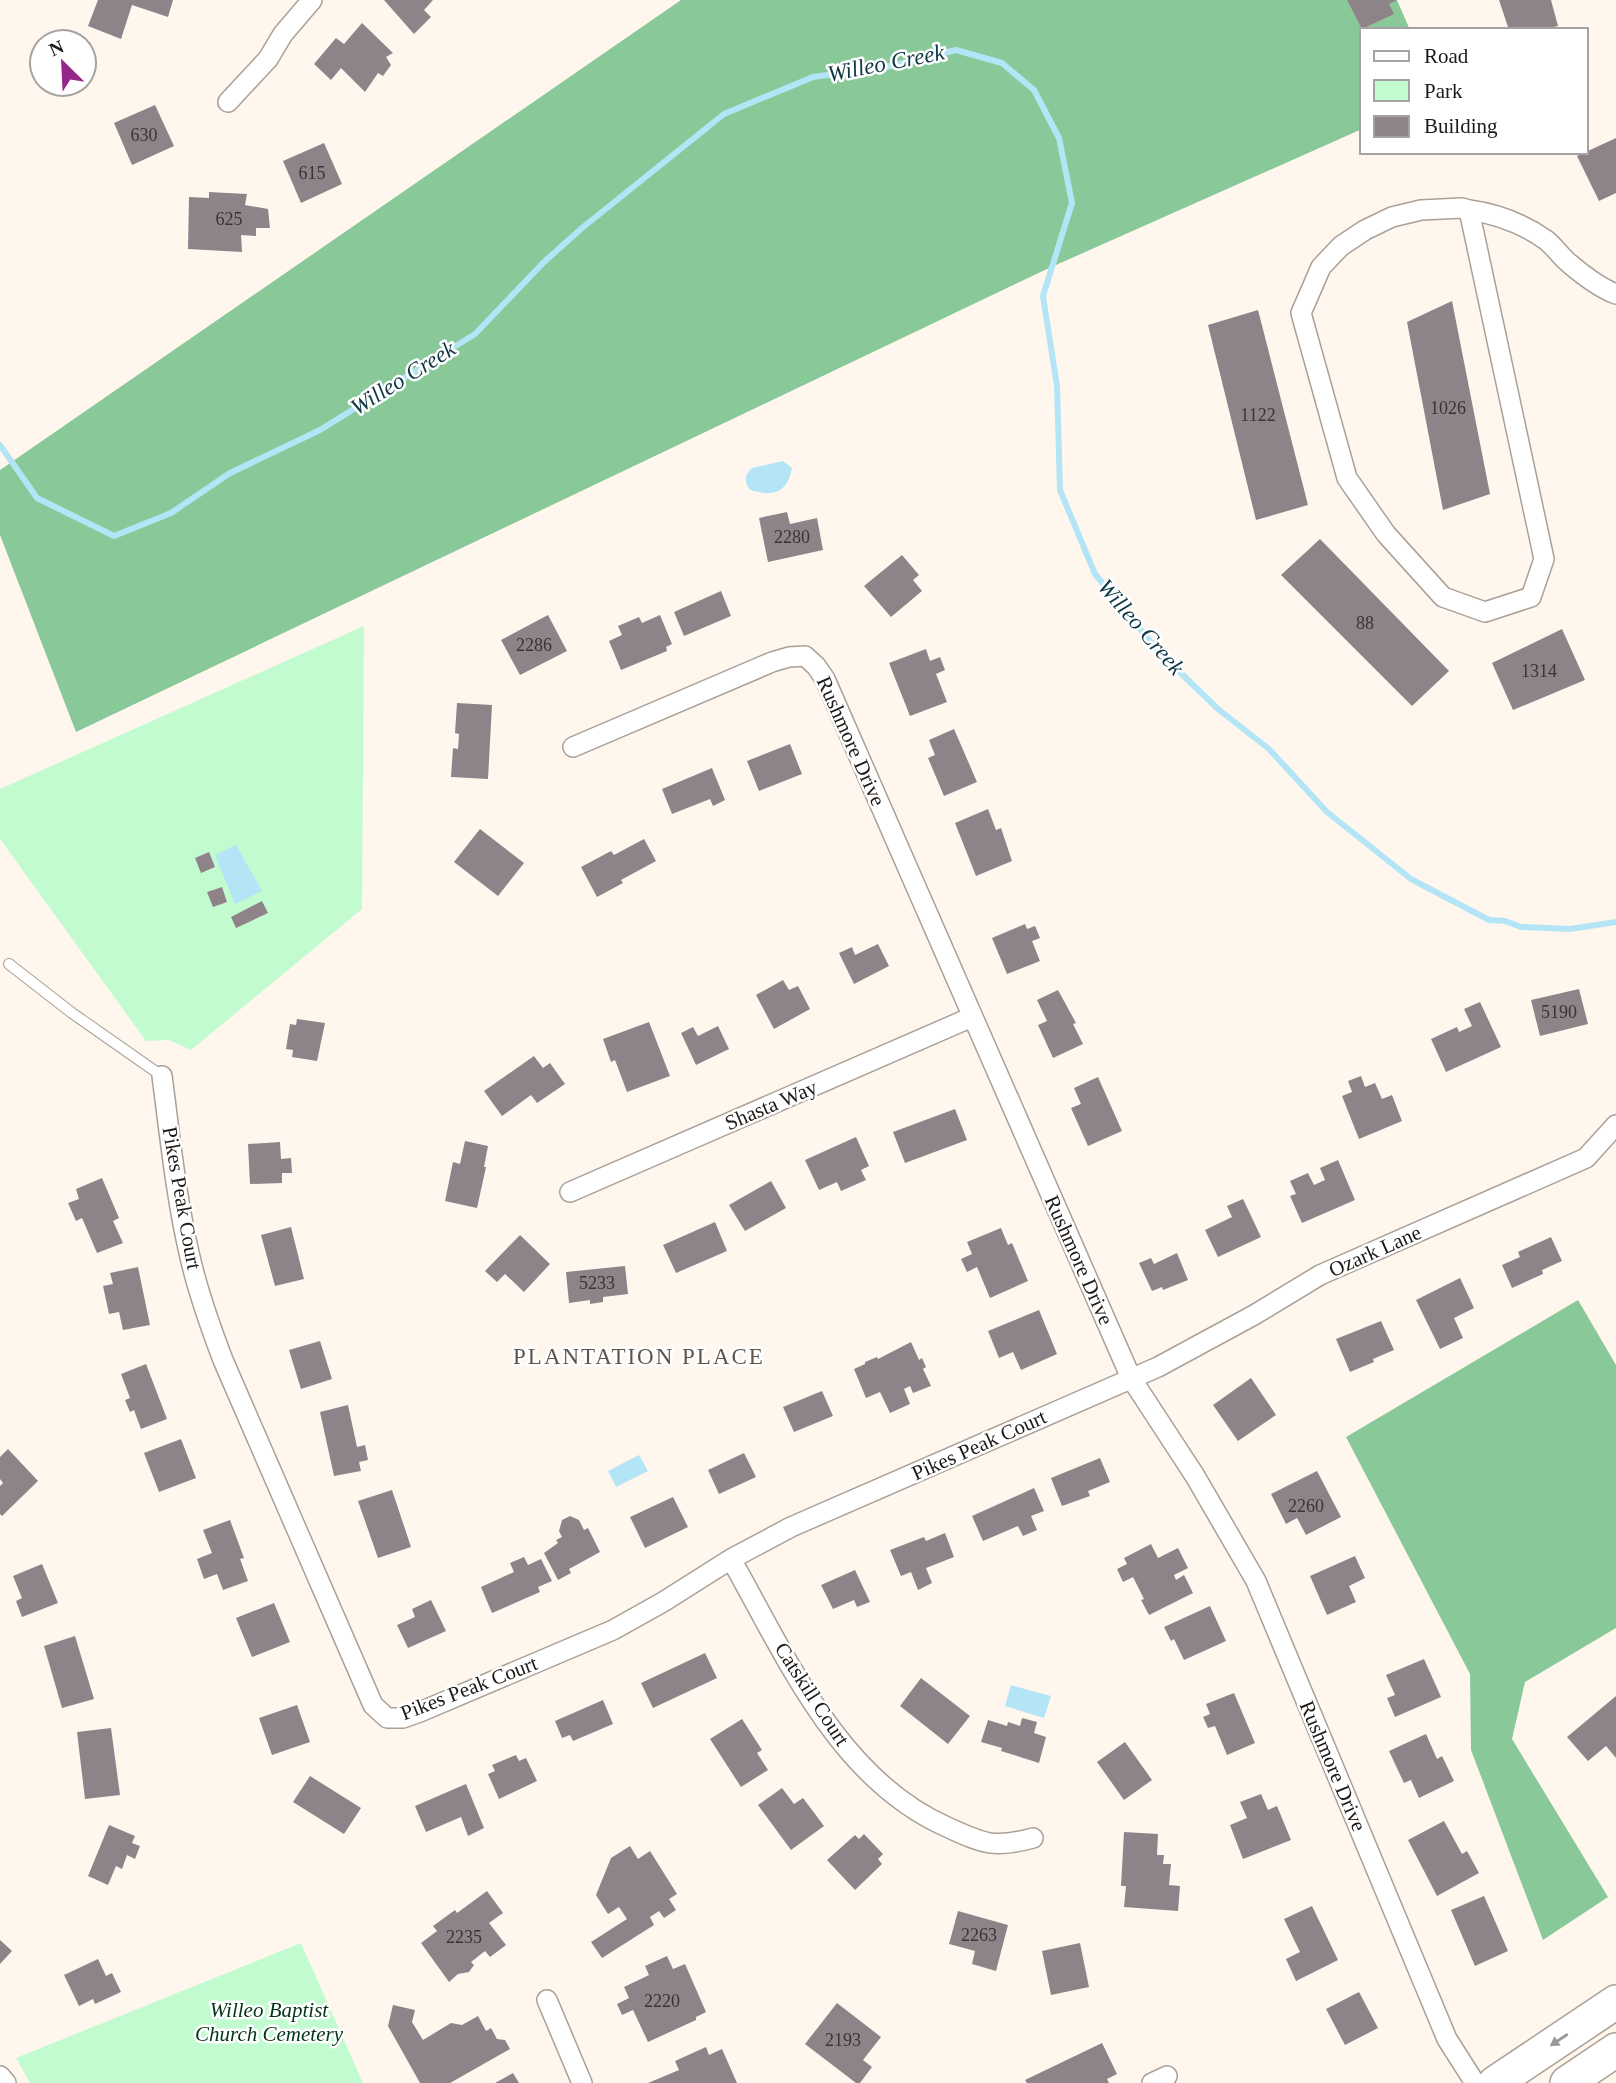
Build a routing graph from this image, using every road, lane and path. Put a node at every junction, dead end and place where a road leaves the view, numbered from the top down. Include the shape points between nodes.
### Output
1 (312, 0) edge
2 (228, 103) dead end
3 (1469, 209) junction
4 (1616, 295) edge
5 (573, 747) dead end
6 (9, 964) dead end
7 (972, 1017) junction
8 (162, 1076) joint
9 (1616, 1125) edge
10 (570, 1192) dead end
11 (1131, 1378) junction
12 (731, 1559) junction
13 (1032, 1838) dead end
14 (547, 2000) dead end
15 (1616, 2002) edge
16 (1616, 2050) edge
17 (0, 2076) edge
18 (6, 2083) edge
19 (582, 2083) edge
20 (1475, 2083) edge
21 (1495, 2083) edge
22 (1567, 2083) edge

1 - 2 street
3 - 3 street via 1421,210 1366,230 1341,246 1321,268 1301,313 1347,478 1386,534 1443,597 1485,612 1531,597 1544,559
3 - 4 street via 1523,225
5 - 7 street, Rushmore Drive via 772,662 805,656 825,679
6 - 8 lane
7 - 10 street, Shasta Way
7 - 11 street, Rushmore Drive
8 - 12 street, Pikes Peak Court via 181,1210 204,1308 373,1705 387,1718 419,1712 613,1630
9 - 11 street, Ozark Lane via 1586,1158 1320,1275
11 - 12 street, Pikes Peak Court via 791,1527
11 - 20 street, Rushmore Drive via 1256,1581 1447,2039
12 - 13 street, Catskill Court via 820,1713 873,1777 934,1821 984,1843 1010,1844
14 - 19 street
15 -> 21 highway
16 - 22 highway
17 - 18 street

